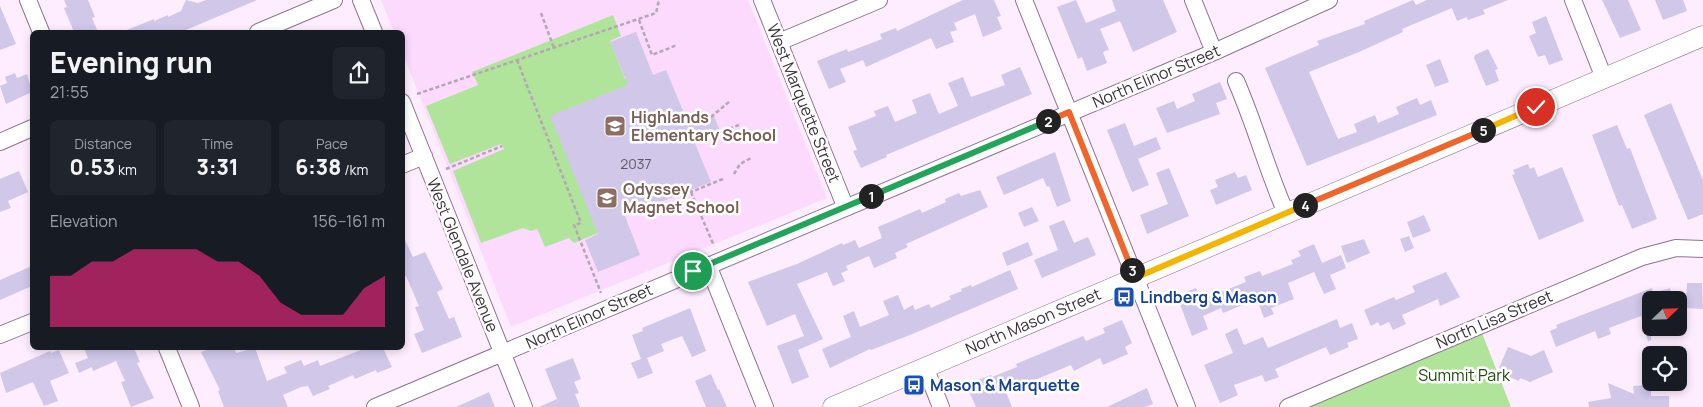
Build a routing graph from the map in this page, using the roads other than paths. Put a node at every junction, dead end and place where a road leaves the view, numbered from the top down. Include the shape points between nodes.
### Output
1 (28, 0) edge
2 (334, 0) edge
3 (361, 0) edge
4 (762, 0) edge
5 (879, 0) edge
6 (1024, 0) edge
7 (1193, 0) edge
8 (1329, 0) edge
9 (1572, 0) edge
10 (40, 30) edge
11 (263, 30) edge
12 (373, 30) edge
13 (1703, 36) edge
14 (779, 42) junction
15 (1214, 52) junction
16 (1604, 78) junction
17 (1236, 81) dead end
18 (410, 98) edge
19 (1069, 112) junction
20 (30, 129) edge
21 (0, 142) edge
22 (424, 156) junction
23 (405, 164) edge
24 (845, 206) junction
25 (1286, 213) junction
26 (1703, 249) edge
27 (708, 265) junction
28 (1135, 278) junction
29 (30, 323) edge
30 (0, 335) edge
31 (168, 350) edge
32 (503, 354) junction
33 (925, 367) junction
34 (191, 407) edge
35 (375, 407) edge
36 (524, 407) edge
37 (765, 407) edge
38 (833, 407) edge
39 (941, 407) edge
40 (1187, 407) edge
41 (1288, 407) edge

1 - 10 street
2 - 11 street
3 - 12 street
4 - 14 street, West Marquette Street
5 - 14 street
6 - 19 street
7 - 15 street
8 - 15 street, North Elinor Street
9 - 16 street
13 - 16 main road, North Mason Street
14 - 24 street, West Marquette Street
15 - 19 street, North Elinor Street
16 - 25 main road, North Mason Street
17 - 25 street
18 - 22 street, West Glendale Avenue
19 - 24 street, North Elinor Street
19 - 28 street
20 - 21 street
22 - 23 street
22 - 32 street, West Glendale Avenue
24 - 27 street, North Elinor Street
25 - 28 main road, North Mason Street
26 - 41 street, North Lisa Street via 1676,248 1642,257
27 - 32 street, North Elinor Street
27 - 37 street
28 - 33 main road, North Mason Street
28 - 40 street
29 - 30 street
31 - 34 street
32 - 35 street, North Elinor Street
32 - 36 street, West Glendale Avenue
33 - 38 main road, North Mason Street
33 - 39 street

